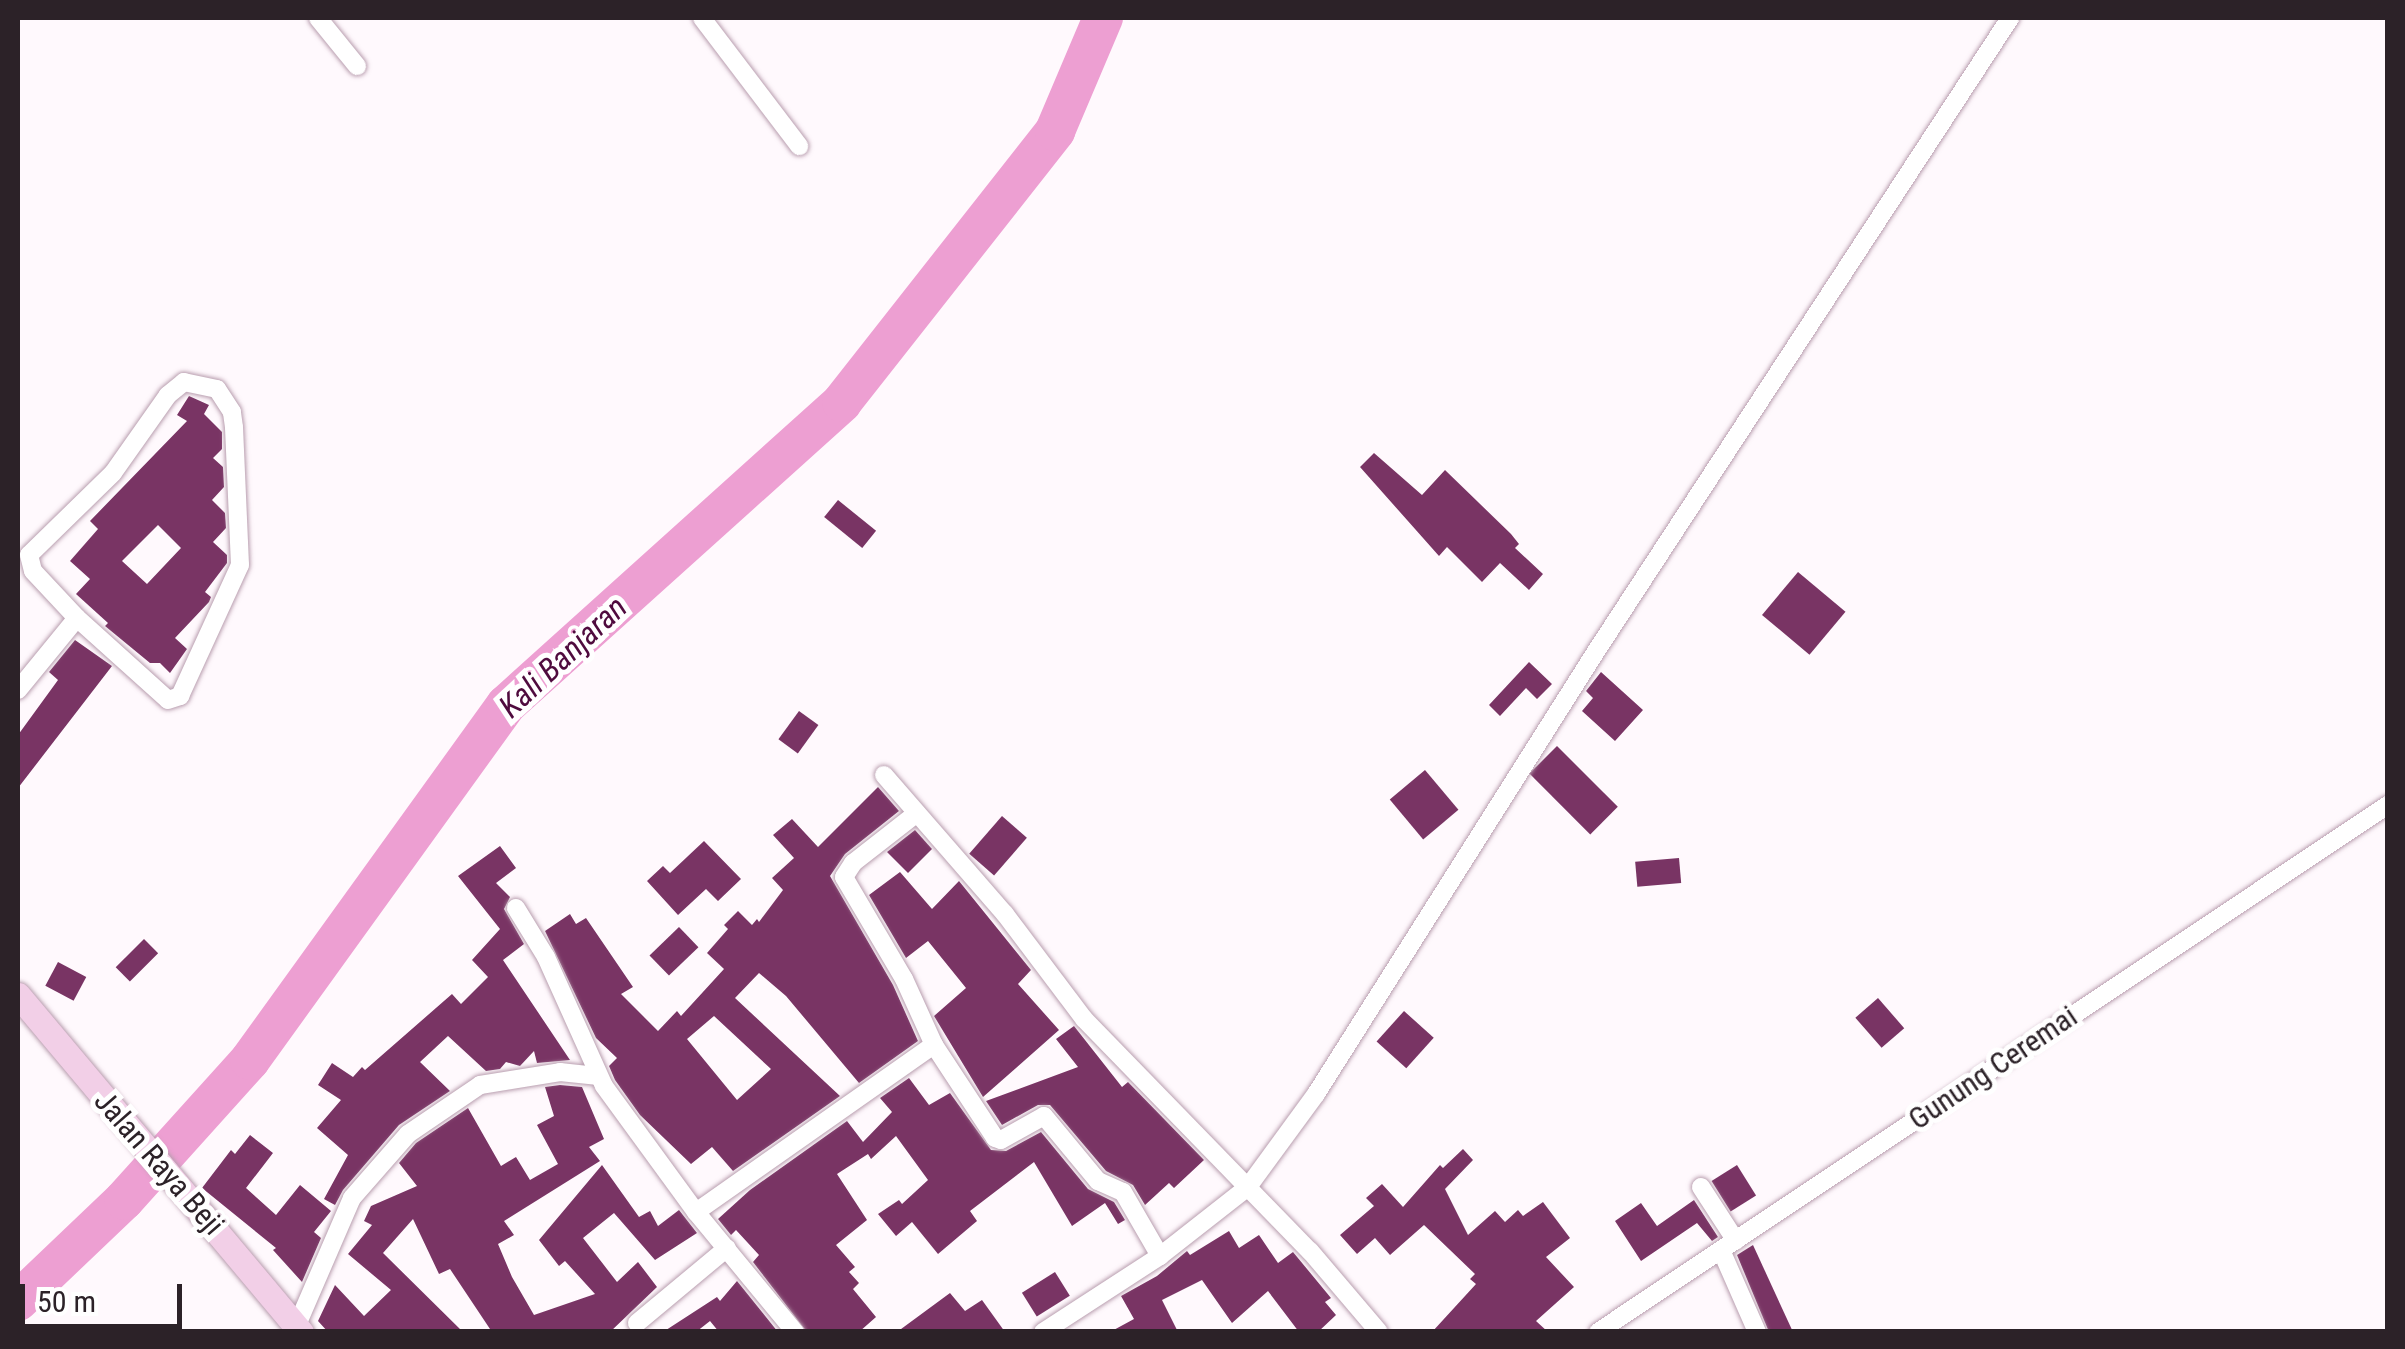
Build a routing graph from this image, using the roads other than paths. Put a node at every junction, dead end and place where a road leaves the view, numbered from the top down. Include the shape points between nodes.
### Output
1 (318, 18) edge
2 (702, 18) edge
3 (2010, 18) edge
4 (357, 66) dead end
5 (799, 146) dead end
6 (77, 618) junction
7 (18, 690) edge
8 (884, 775) dead end
9 (2388, 805) edge
10 (917, 812) junction
11 (516, 908) dead end
12 (18, 995) edge
13 (934, 1045) junction
14 (599, 1076) junction
15 (1248, 1187) junction
16 (1701, 1187) dead end
17 (696, 1212) junction
18 (1728, 1246) junction
19 (727, 1248) junction
20 (1160, 1256) junction
21 (636, 1322) dead end
22 (297, 1330) edge
23 (795, 1332) edge
24 (1043, 1332) edge
25 (1379, 1332) edge
26 (1598, 1332) edge
27 (1757, 1332) edge

1 - 4 street
2 - 5 street
3 - 15 street via 1316,1094
6 - 6 street via 168,700 180,696 240,565 234,427 217,389 184,382 168,395 112,473 29,555 32,572
6 - 7 street
8 - 10 street
9 - 18 street, Gunung Ceremai
10 - 13 street via 844,877 904,978
10 - 15 street via 1084,1019
11 - 14 street via 546,957
12 - 22 street, Jalan Raya Beji
13 - 17 street
13 - 20 street via 994,1138 1044,1116 1098,1180 1130,1200
14 - 17 street
14 - 22 street via 544,1073 480,1085 408,1134 352,1198
15 - 20 street
15 - 25 street
16 - 18 street
17 - 19 street
18 - 26 street, Gunung Ceremai
18 - 27 street
19 - 21 street
19 - 23 street
20 - 24 street

